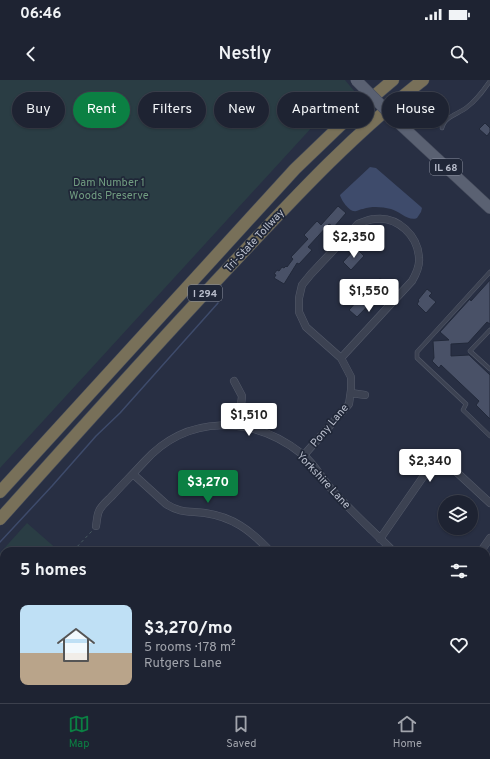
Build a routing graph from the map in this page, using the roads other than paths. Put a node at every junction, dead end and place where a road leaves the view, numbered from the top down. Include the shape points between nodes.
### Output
1 (356, 80) edge
2 (393, 80) edge
3 (423, 80) edge
4 (490, 81) edge
5 (449, 118) edge
6 (490, 208) edge
7 (490, 272) edge
8 (490, 330) edge
9 (341, 358) junction
10 (490, 369) edge
11 (234, 381) dead end
12 (351, 393) junction
13 (365, 395) dead end
14 (239, 425) junction
15 (490, 436) edge
16 (304, 455) junction
17 (133, 474) junction
18 (0, 492) edge
19 (490, 503) edge
20 (0, 519) edge
21 (96, 526) road end
22 (490, 538) edge
23 (380, 539) junction
24 (266, 547) edge
25 (389, 547) edge
26 (484, 547) edge

1 - 6 main road, IL 68, bridge
2 - 18 highway, Tri-State Tollway / I 294 via 347,119 296,169
3 - 20 highway, Tri-State Tollway / I 294 via 355,136 310,181
4 - 5 lane via 466,108
7 - 15 lane via 416,352 417,358 466,404 463,410
8 - 10 lane via 470,351
9 - 9 street, Pony Lane via 412,281 417,271 417,245 400,224 376,218 358,224 302,285 299,312 306,327
9 - 12 street, Pony Lane via 351,377
11 - 14 street via 242,396
12 - 13 street, Pony Lane
12 - 16 street, Pony Lane via 349,404
14 - 16 street, Yorkshire Lane via 276,437
14 - 17 street, Yorkshire Lane via 212,426 183,433 148,456
16 - 23 street, Yorkshire Lane via 332,491
17 - 21 street, Yorkshire Lane via 99,510
17 - 24 street via 172,508 214,514 233,521
19 - 23 street via 438,458
22 - 26 street
23 - 25 street, Yorkshire Lane

